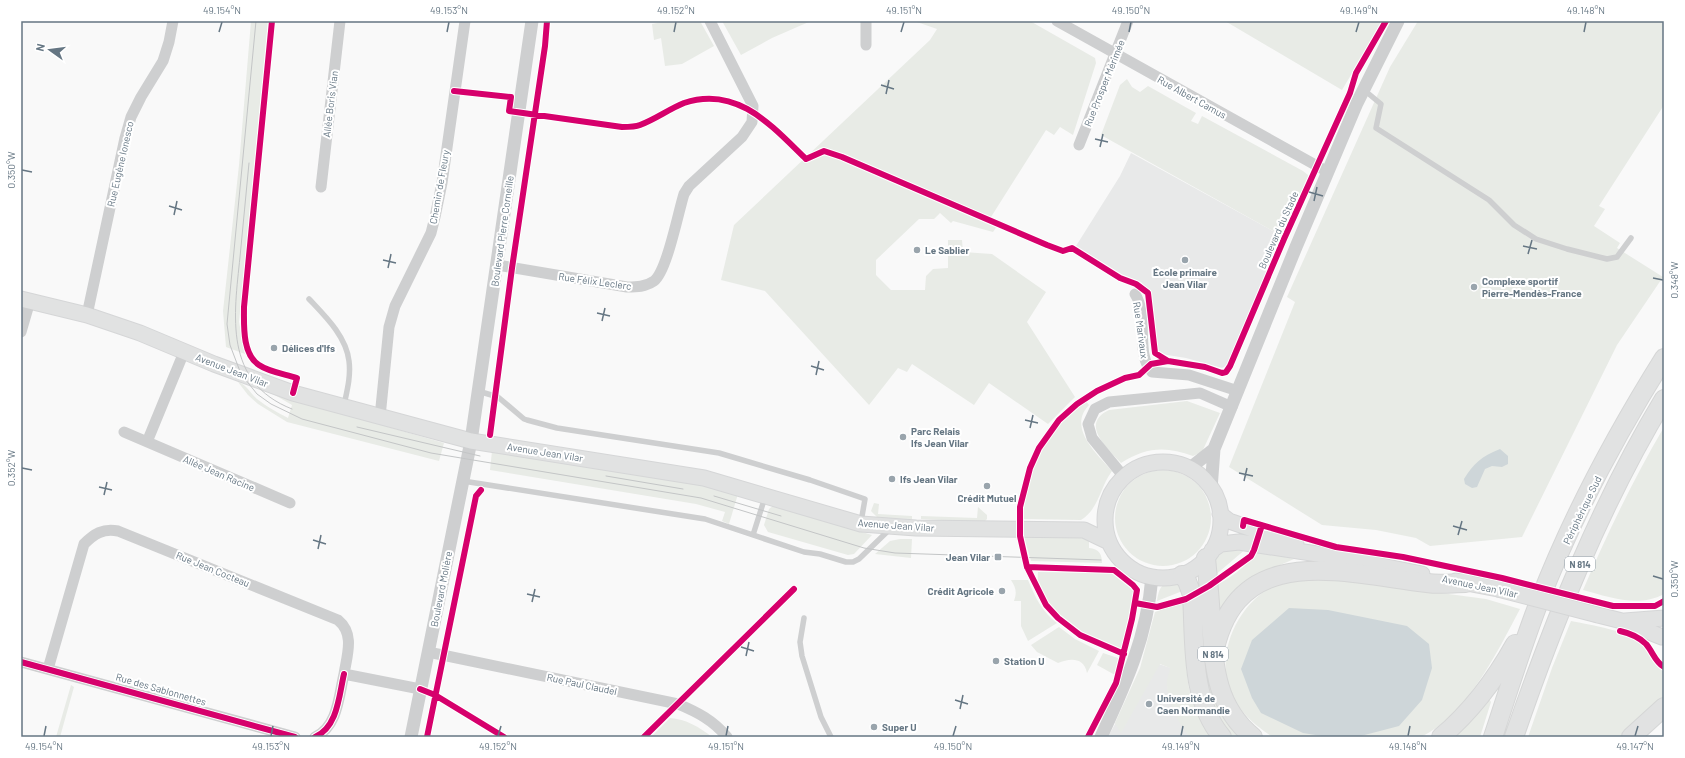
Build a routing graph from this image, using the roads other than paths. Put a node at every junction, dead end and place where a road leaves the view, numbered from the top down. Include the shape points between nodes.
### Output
1 (172, 21) edge
2 (340, 21) edge
3 (465, 21) edge
4 (532, 21) edge
5 (710, 21) edge
6 (866, 21) edge
7 (1057, 21) edge
8 (1128, 21) edge
9 (1398, 21) edge
10 (866, 44) dead end
11 (1115, 54) junction
12 (1364, 90) junction
13 (1079, 145) dead end
14 (1328, 172) junction
15 (321, 187) dead end
16 (1631, 238) dead end
17 (497, 266) junction
18 (1135, 294) dead end
19 (309, 299) dead end
20 (25, 300) edge
21 (87, 315) junction
22 (21, 332) edge
23 (184, 352) junction
24 (1664, 358) edge
25 (478, 391) junction
26 (1238, 391) junction
27 (1664, 399) edge
28 (344, 407) junction
29 (1232, 407) junction
30 (380, 417) junction
31 (124, 432) dead end
32 (471, 441) junction
33 (147, 442) junction
34 (1214, 449) junction
35 (1190, 468) junction
36 (1124, 477) junction
37 (463, 481) junction
38 (1211, 488) junction
39 (765, 496) junction
40 (290, 503) dead end
41 (1106, 507) junction
42 (1220, 514) junction
43 (861, 524) junction
44 (894, 526) junction
45 (1084, 530) junction
46 (753, 535) junction
47 (1109, 542) junction
48 (1209, 554) junction
49 (1336, 558) junction
50 (1182, 575) junction
51 (1152, 577) junction
52 (1466, 583) junction
53 (1539, 601) junction
54 (804, 618) dead end
55 (1664, 618) edge
56 (1622, 621) junction
57 (1663, 636) edge
58 (428, 652) junction
59 (1213, 658) junction
60 (21, 662) edge
61 (48, 669) junction
62 (344, 674) junction
63 (420, 689) junction
64 (1664, 707) edge
65 (295, 737) edge
66 (315, 737) edge
67 (411, 737) edge
68 (727, 737) edge
69 (831, 737) edge
70 (1101, 737) edge
71 (1222, 737) edge
72 (1253, 737) edge
73 (1441, 737) edge
74 (1493, 737) edge
75 (1514, 737) edge
76 (1631, 737) edge

1 - 21 street, Rue Eugène Ionesco via 163,61 131,117
2 - 15 street, Allée Boris Vian
3 - 30 street, Chemin de Fleury via 435,217 431,233 396,306 389,327
4 - 17 street, Boulevard Pierre Corneille
5 - 17 street, Rue Félix Leclerc via 753,106 752,122 742,137 689,186 684,194 664,265 655,280 642,287 627,287
6 - 10 street
7 - 11 street, Rue Albert Camus
8 - 11 street, Rue Prosper Mérimée
9 - 12 street
11 - 13 street, Rue Prosper Mérimée
11 - 14 street, Rue Albert Camus
12 - 14 street
12 - 16 lane via 1381,104 1376,128 1489,200 1514,225 1536,239 1607,259 1617,257
14 - 26 street
17 - 25 street, Boulevard Pierre Corneille
18 - 26 street, Rue Marivaux via 1140,309 1146,364 1152,372 1189,375
19 - 28 lane via 331,322 343,342 349,361
20 - 21 main road, Avenue Jean Vilar
20 - 22 street
21 - 23 main road, Avenue Jean Vilar via 140,333
23 - 28 main road, Avenue Jean Vilar via 293,393
23 - 33 street
24 - 53 highway, Périphérique Sud / N 814 via 1589,494
25 - 32 street, Boulevard Pierre Corneille
25 - 43 lane via 498,397 524,419 557,428 720,453 865,499
26 - 29 street
27 - 75 highway, Périphérique Sud / N 814 via 1632,457 1569,590
28 - 30 main road, Avenue Jean Vilar
29 - 34 street
29 - 36 street via 1200,393 1109,402 1095,409 1088,424 1092,438
30 - 32 main road, Avenue Jean Vilar
31 - 33 street, Allée Jean Racine
32 - 37 street, Boulevard Molière
32 - 39 main road, Avenue Jean Vilar via 704,478
33 - 40 street, Allée Jean Racine
34 - 35 street
34 - 38 street
35 - 36 main road via 1173,463 1155,462 1144,465
35 - 38 main road
36 - 41 main road via 1116,486
37 - 46 lane via 705,519
37 - 58 street, Boulevard Molière
38 - 42 main road via 1216,496
39 - 43 main road, Avenue Jean Vilar
39 - 46 lane
41 - 45 main road
41 - 47 main road
42 - 48 main road via 1220,527
42 - 49 main road, Avenue Jean Vilar via 1230,521
43 - 44 main road, Avenue Jean Vilar
44 - 45 main road, Avenue Jean Vilar
44 - 46 lane via 853,562 804,552
45 - 47 main road, Avenue Jean Vilar
47 - 51 main road via 1127,566
48 - 49 main road, Avenue Jean Vilar via 1221,544 1239,542
48 - 50 main road via 1195,568
48 - 59 highway, N 814
49 - 52 main road, Avenue Jean Vilar
50 - 51 main road
50 - 71 highway, N 814 via 1192,595 1200,696 1214,728
51 - 70 street via 1147,615 1134,662
52 - 56 main road, Avenue Jean Vilar, bridge
52 - 59 highway, N 814 via 1429,583 1332,571 1295,571 1272,576 1256,586 1230,610 1220,629
53 - 73 highway, N 814 via 1499,673 1469,711
53 - 74 highway, Périphérique Sud / N 814
54 - 69 lane via 800,642 802,656
55 - 56 main road, Avenue Jean Vilar
56 - 57 main road, Avenue Jean Vilar
58 - 63 street, Boulevard Molière
58 - 68 street, Rue Paul Claudel via 678,704 704,715
59 - 72 highway, N 814 via 1223,698 1237,722
60 - 61 street, Rue des Sablonnettes
61 - 62 street, Rue Jean Cocteau via 84,544 93,535 107,530 118,531 338,620 348,633 349,644
61 - 65 street, Rue des Sablonnettes
62 - 63 street
62 - 66 street via 334,719 326,730
63 - 67 street, Boulevard Molière
64 - 76 highway

